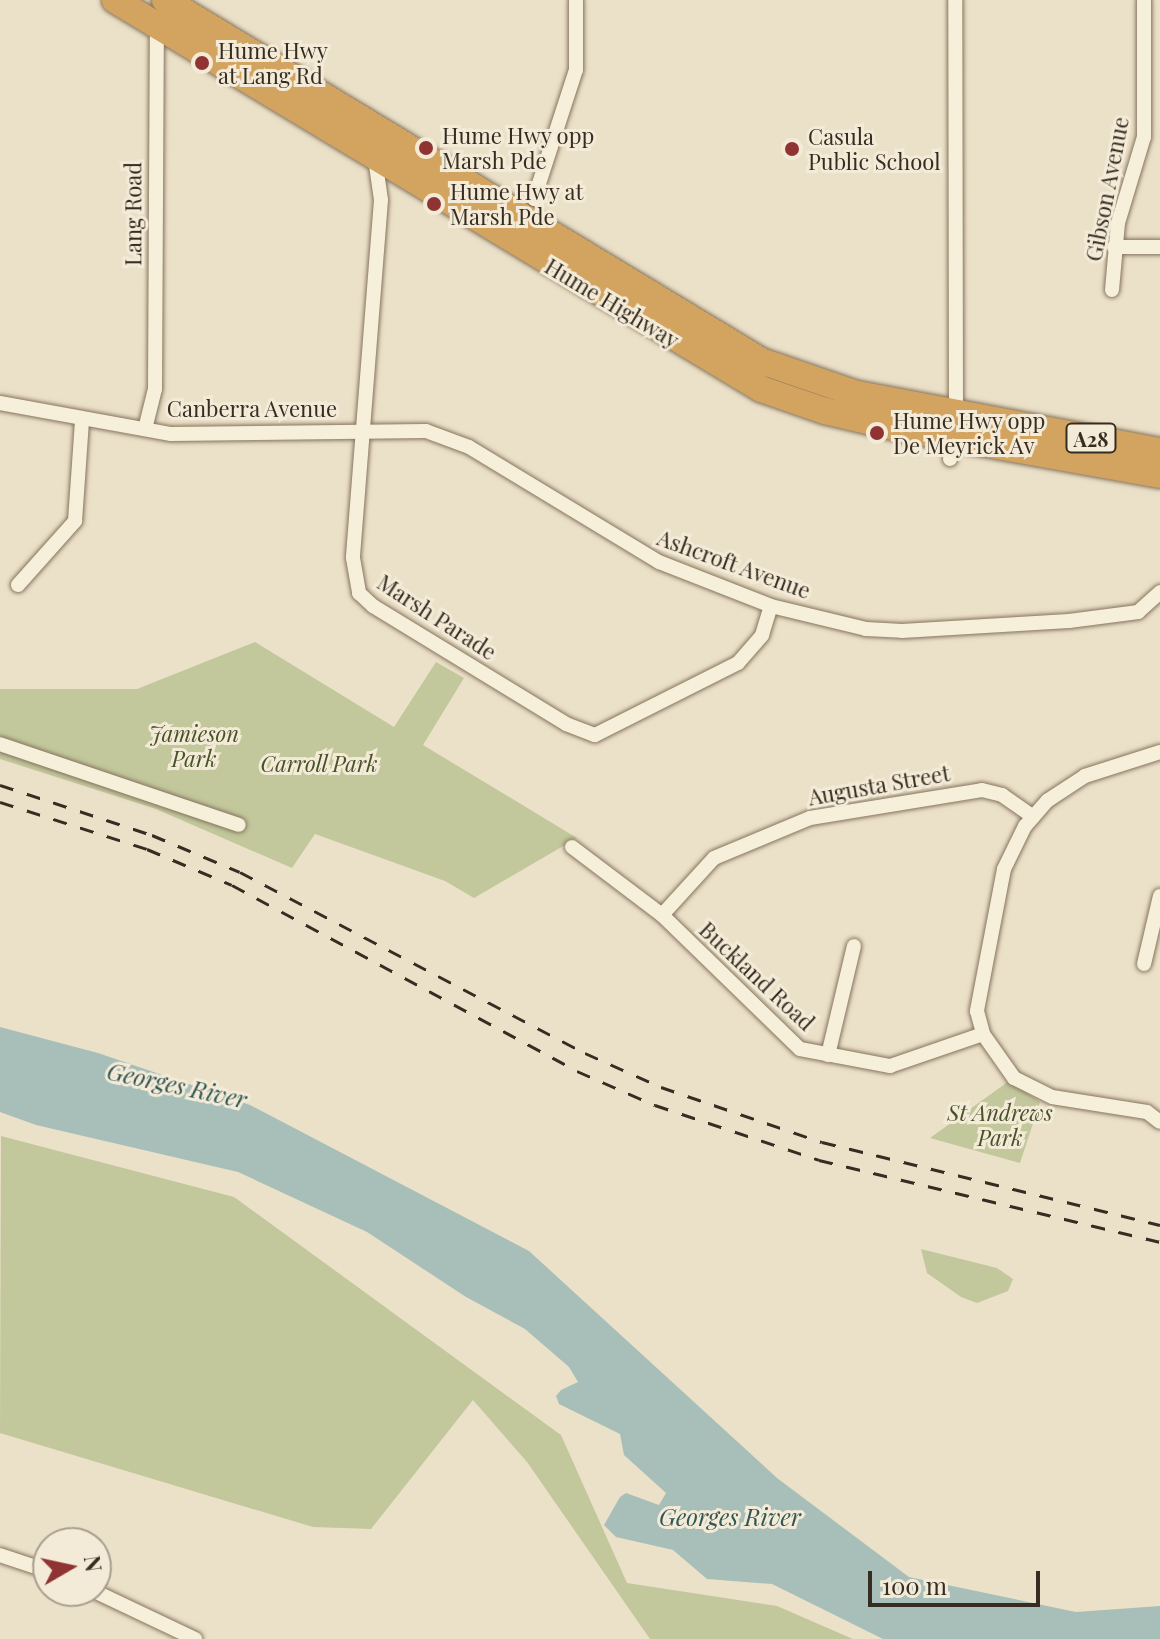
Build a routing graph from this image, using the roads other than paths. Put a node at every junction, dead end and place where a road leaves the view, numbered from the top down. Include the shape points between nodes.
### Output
1 (115, 0) edge
2 (576, 0) edge
3 (955, 0) edge
4 (1144, 0) edge
5 (163, 9) edge
6 (375, 158) junction
7 (411, 181) junction
8 (534, 199) dead end
9 (381, 200) junction
10 (1114, 247) junction
11 (1160, 247) edge
12 (1112, 290) dead end
13 (0, 403) edge
14 (82, 420) junction
15 (145, 429) junction
16 (363, 432) junction
17 (953, 437) junction
18 (1160, 451) edge
19 (1160, 475) edge
20 (18, 585) dead end
21 (1160, 592) edge
22 (771, 606) junction
23 (0, 744) edge
24 (1160, 752) edge
25 (1033, 817) junction
26 (239, 825) dead end
27 (572, 847) dead end
28 (1160, 896) edge
29 (662, 915) junction
30 (854, 946) dead end
31 (1144, 964) dead end
32 (983, 1034) junction
33 (828, 1055) junction
34 (1160, 1122) edge
35 (0, 1555) edge
36 (32, 1566) edge
37 (112, 1600) edge
38 (195, 1639) edge

1 - 5 highway, Hume Highway / A28
2 - 8 street via 576,70
3 - 17 street
4 - 10 street, Gibson Avenue via 1144,137
5 - 6 highway, Hume Highway / A28
5 - 15 street, Lang Road via 155,389
5 - 17 highway, Hume Highway / A28 via 761,361 857,394
6 - 7 highway, Hume Highway / A28
6 - 9 street, Marsh Parade
7 - 9 street
7 - 17 highway, Hume Highway / A28 via 738,378 825,411
9 - 16 street, Marsh Parade
10 - 11 street
10 - 12 street, Gibson Avenue
13 - 14 street, Canberra Avenue
14 - 15 street, Canberra Avenue
14 - 20 street via 75,521
15 - 16 street, Canberra Avenue via 201,435
16 - 22 street, Ashcroft Avenue via 426,431 444,436 636,550
16 - 22 street, Marsh Parade via 353,558 359,593 573,727 595,735 613,730 738,663 762,635
17 - 18 highway, Hume Highway / A28
17 - 19 highway, Hume Highway / A28
21 - 22 street, Ashcroft Avenue via 1138,612 902,631 866,629
23 - 26 street
24 - 25 street via 1085,776
25 - 29 street, Augusta Street via 1002,795 982,790 810,818 714,858
25 - 32 street via 1004,869 977,990
27 - 29 street, Buckland Road
28 - 31 street
29 - 33 street, Buckland Road via 787,1040
30 - 33 street
32 - 33 street, Buckland Road via 890,1066
32 - 34 street via 1003,1066 1034,1089 1070,1101 1147,1112
35 - 36 street
37 - 38 street

